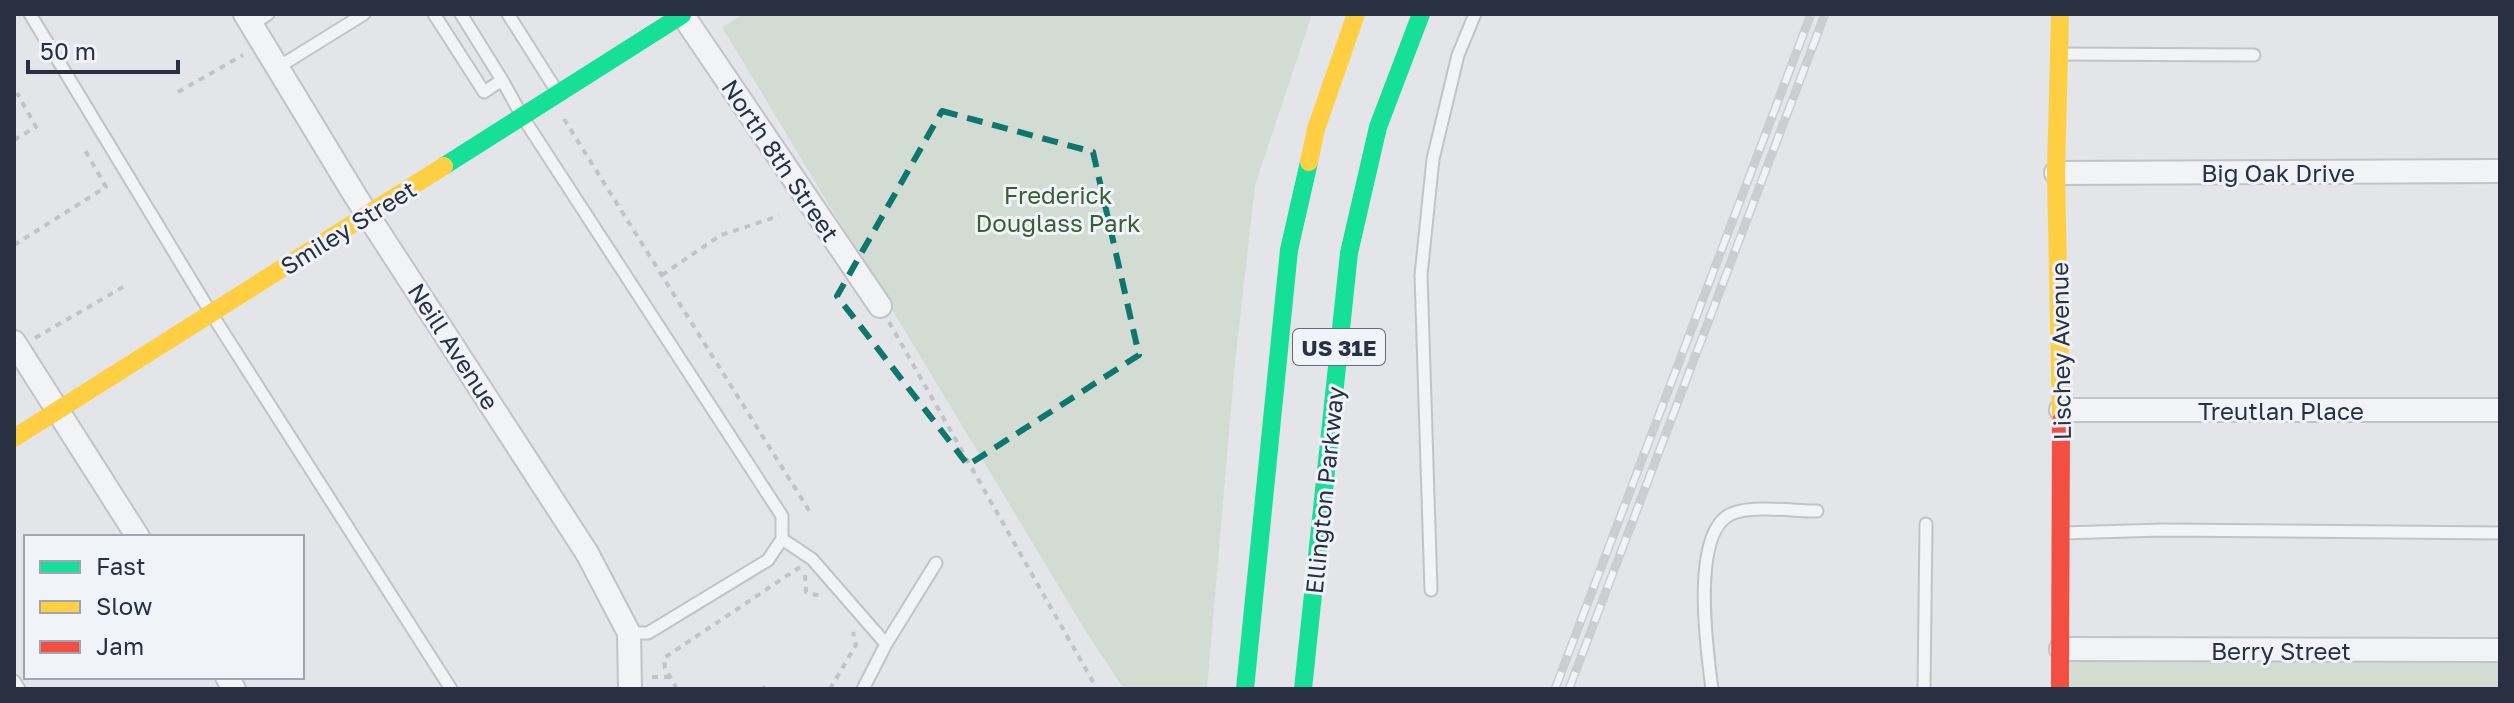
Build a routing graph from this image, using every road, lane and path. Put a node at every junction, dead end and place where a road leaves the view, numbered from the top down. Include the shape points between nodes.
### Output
1 (30, 14) edge
2 (364, 14) edge
3 (434, 14) edge
4 (461, 14) edge
5 (508, 14) edge
6 (682, 14) edge
7 (1356, 14) edge
8 (1421, 14) edge
9 (1475, 14) edge
10 (2060, 14) edge
11 (255, 18) edge
12 (2059, 54) junction
13 (243, 55) dead end
14 (2254, 55) dead end
15 (277, 68) junction
16 (502, 80) junction
17 (178, 92) dead end
18 (17, 93) dead end
19 (558, 94) junction
20 (522, 116) junction
21 (562, 117) dead end
22 (14, 140) edge
23 (85, 150) dead end
24 (2500, 171) edge
25 (2056, 173) junction
26 (369, 215) junction
27 (779, 216) dead end
28 (14, 245) edge
29 (662, 275) junction
30 (123, 287) dead end
31 (880, 306) joint
32 (211, 313) junction
33 (25, 340) edge
34 (2061, 410) junction
35 (2500, 410) edge
36 (58, 411) junction
37 (14, 438) edge
38 (1817, 511) dead end
39 (810, 512) dead end
40 (1926, 524) dead end
41 (2062, 533) junction
42 (2500, 533) edge
43 (137, 535) edge
44 (782, 539) junction
45 (936, 563) dead end
46 (1431, 590) dead end
47 (830, 603) dead end
48 (846, 623) dead end
49 (629, 633) junction
50 (886, 644) junction
51 (2061, 649) junction
52 (2500, 650) edge
53 (652, 677) dead end
54 (670, 677) junction
55 (14, 681) edge
56 (19, 689) edge
57 (451, 689) edge
58 (630, 689) edge
59 (677, 689) edge
60 (830, 689) edge
61 (863, 689) edge
62 (1097, 689) edge
63 (1245, 689) edge
64 (1303, 689) edge
65 (1712, 689) edge
66 (1924, 689) edge
67 (2060, 689) edge

1 - 32 lane
2 - 15 lane
3 - 16 lane via 484,92
4 - 16 lane
5 - 19 lane
6 - 19 main road, Smiley Street
6 - 31 street, North 8th Street
7 - 63 main road, US 31E via 1316,129 1289,250
8 - 64 main road, Ellington Parkway / US 31E via 1378,127 1349,253
9 - 46 lane via 1458,55 1433,159 1421,275
10 - 12 main road, Lischey Avenue
11 - 15 street, Neill Avenue
12 - 14 lane
12 - 25 main road, Lischey Avenue
13 - 17 path
15 - 26 street, Neill Avenue
16 - 20 lane
18 - 22 path via 36,127
19 - 20 main road, Smiley Street
20 - 26 main road, Smiley Street
20 - 44 lane via 782,516
21 - 29 path
23 - 28 path via 106,187
24 - 25 street, Big Oak Drive
25 - 34 main road, Lischey Avenue
26 - 32 main road, Smiley Street
26 - 49 street, Neill Avenue via 587,553
27 - 29 path via 721,235
29 - 39 path
30 - 33 path
31 - 62 path
32 - 36 main road, Smiley Street
32 - 57 lane
33 - 36 street
34 - 35 street, Treutlan Place
34 - 41 main road, Lischey Avenue
36 - 37 main road, Smiley Street
36 - 43 street
38 - 65 lane via 1743,511 1719,523 1709,540 1705,573
40 - 66 lane
41 - 42 lane
41 - 51 main road, Lischey Avenue
44 - 49 lane via 768,560 648,633
44 - 50 lane via 812,559
45 - 50 lane
47 - 54 path via 823,594 806,592 800,567 664,658
48 - 60 path via 856,645
49 - 58 street, Neill Avenue
50 - 61 lane
51 - 52 street, Berry Street
51 - 67 main road, Lischey Avenue
53 - 54 path
54 - 59 path
55 - 56 lane

